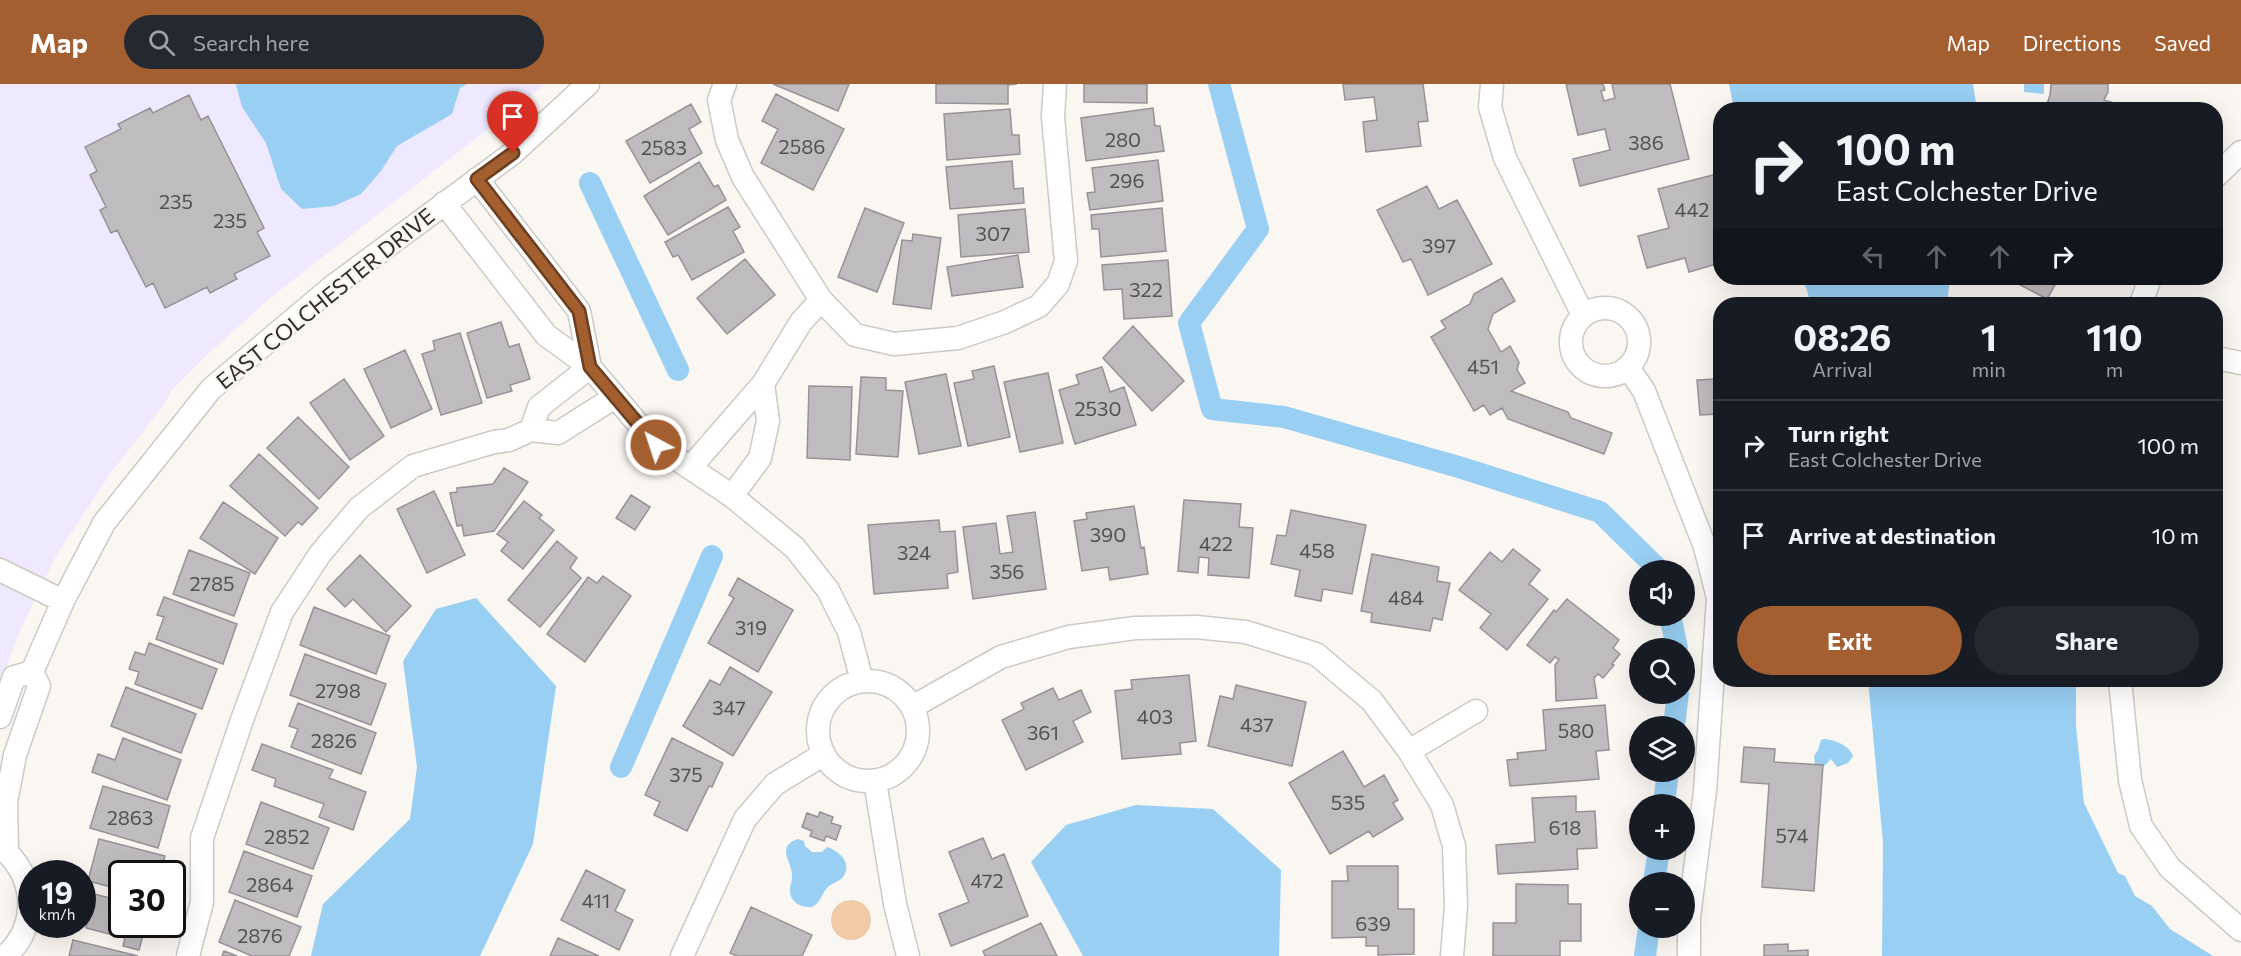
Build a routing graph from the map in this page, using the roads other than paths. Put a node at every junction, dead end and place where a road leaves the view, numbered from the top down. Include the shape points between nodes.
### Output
1 (588, 84) edge
2 (725, 84) edge
3 (1055, 84) edge
4 (1492, 84) edge
5 (2241, 152) edge
6 (2223, 169) edge
7 (477, 179) junction
8 (444, 203) junction
9 (821, 300) junction
10 (1584, 315) junction
11 (2223, 359) edge
12 (2241, 363) edge
13 (590, 367) junction
14 (1628, 367) junction
15 (763, 384) junction
16 (615, 397) junction
17 (531, 430) junction
18 (690, 468) junction
19 (732, 496) junction
20 (0, 570) edge
21 (1713, 578) edge
22 (63, 601) junction
23 (32, 672) junction
24 (1713, 673) edge
25 (862, 681) junction
26 (2121, 687) edge
27 (912, 707) junction
28 (1476, 711) dead end
29 (0, 717) edge
30 (1409, 751) junction
31 (824, 754) junction
32 (875, 781) junction
33 (4, 850) edge
34 (2241, 930) edge
35 (5, 956) edge
36 (188, 956) edge
37 (682, 956) edge
38 (908, 956) edge
39 (1452, 956) edge
40 (1689, 956) edge

1 - 7 street, EAST COLCHESTER DRIVE via 513,153
2 - 9 street via 719,100 727,140 743,177
3 - 9 street via 1053,117 1066,261 1058,284 1039,306 958,338 894,344 855,335
4 - 10 street via 1490,107 1505,158
5 - 6 street
7 - 8 street, EAST COLCHESTER DRIVE
7 - 13 street via 579,311
8 - 13 street via 546,335
8 - 22 street, EAST COLCHESTER DRIVE via 332,287 211,388 104,523
9 - 15 street via 801,322
10 - 14 street via 1605,308 1627,315 1639,335 1639,347
10 - 14 street via 1572,333 1573,355 1579,364 1587,371 1608,376
11 - 12 street
13 - 16 street
13 - 17 street via 539,407
14 - 21 street via 1644,391 1705,547
15 - 18 street
15 - 19 street via 768,421 760,458
16 - 17 street via 558,433
16 - 18 street via 656,445
17 - 36 street via 509,440 413,466 359,508 320,554 282,612 202,838 201,902
18 - 19 street
19 - 25 street via 795,548 828,590 849,632
20 - 22 street
22 - 23 street, EAST COLCHESTER DRIVE
23 - 29 street via 14,677
23 - 33 street, EAST COLCHESTER DRIVE via 39,686 15,755 6,802
24 - 40 street via 1705,792 1689,917
25 - 27 street via 891,687
25 - 31 street via 833,695 824,708 818,739
26 - 34 street via 2130,780 2141,826 2170,868
27 - 30 street via 1001,657 1069,637 1135,628 1197,627 1246,632 1316,654 1372,701
27 - 32 street via 918,739 913,754 903,767
28 - 30 street
30 - 39 street via 1442,805 1454,846 1456,906
31 - 32 street via 832,767 845,776
31 - 37 street via 775,784 746,819
32 - 38 street via 895,904
33 - 35 street via 26,878 30,898 29,919 21,939

